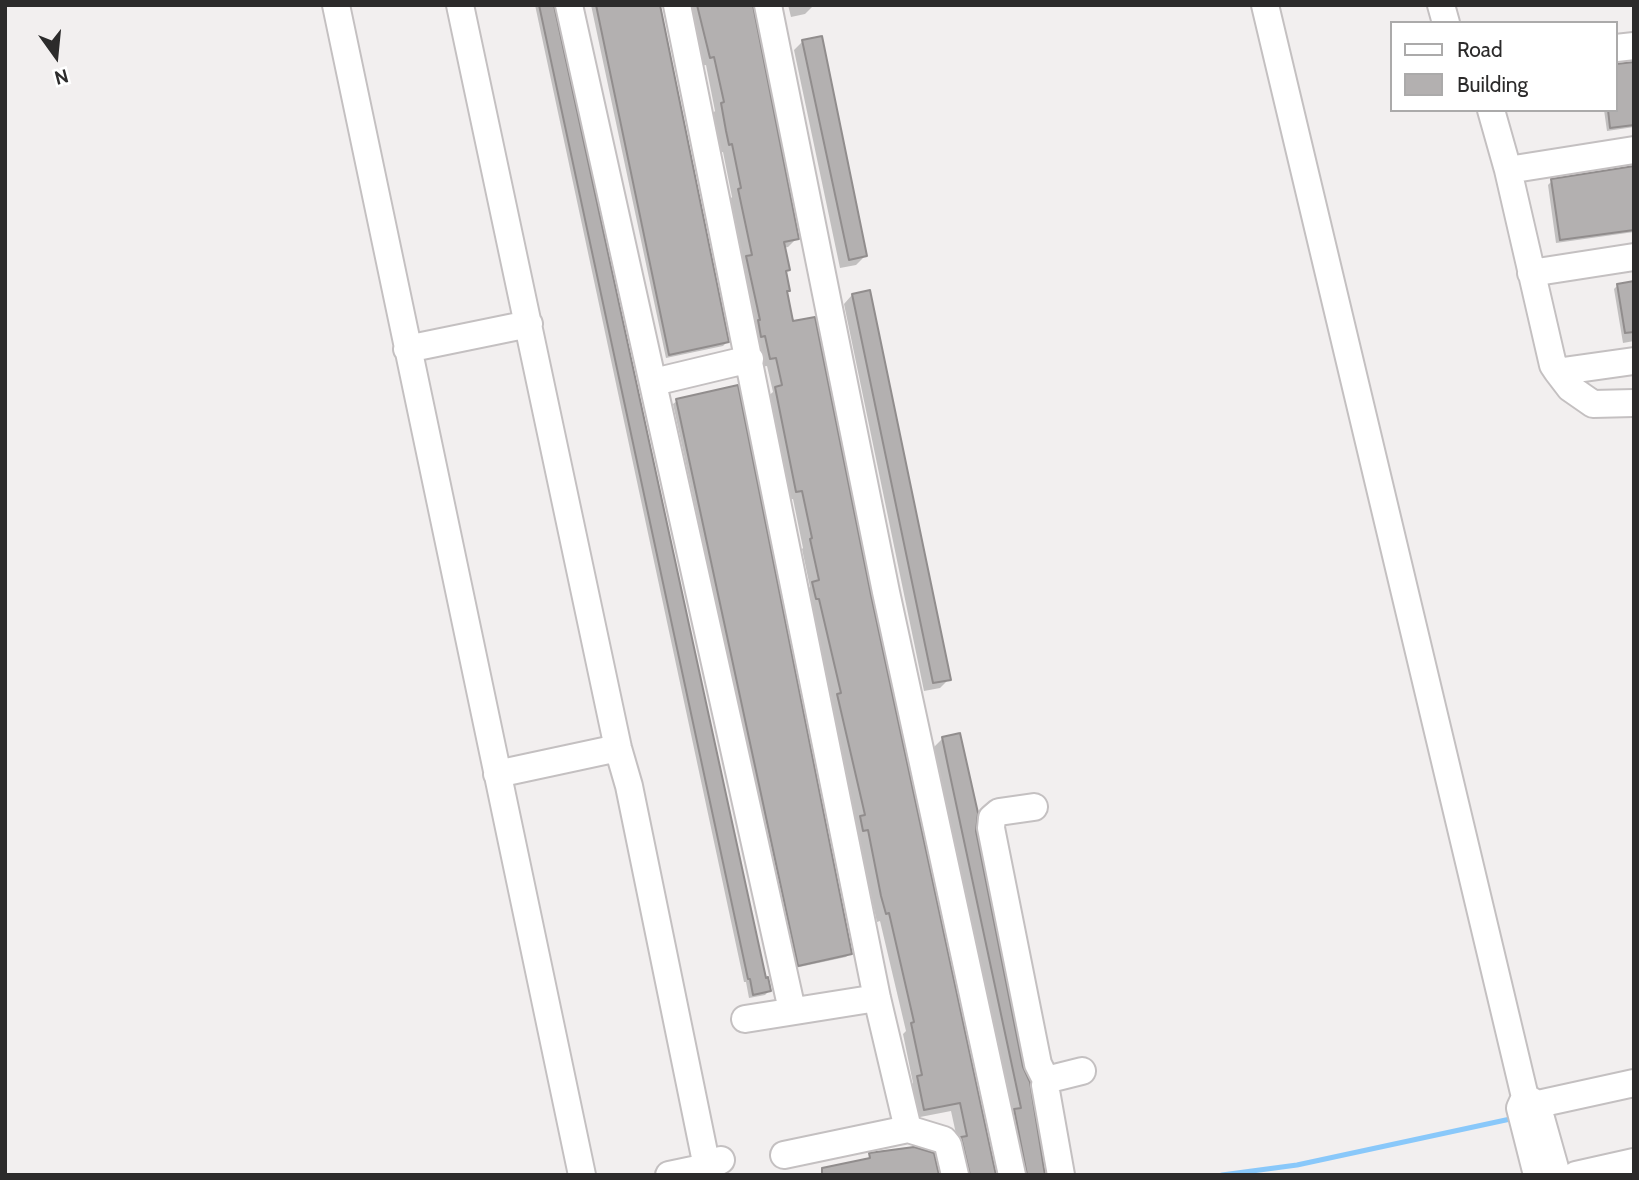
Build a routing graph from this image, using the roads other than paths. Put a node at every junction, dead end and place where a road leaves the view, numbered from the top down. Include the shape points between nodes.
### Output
1 (336, 5) edge
2 (460, 5) edge
3 (569, 5) edge
4 (677, 5) edge
5 (768, 5) edge
6 (1265, 5) edge
7 (1492, 112) edge
8 (1634, 150) edge
9 (1508, 170) junction
10 (1634, 257) edge
11 (1531, 273) junction
12 (529, 324) junction
13 (407, 349) junction
14 (750, 359) junction
15 (1634, 361) edge
16 (1558, 371) junction
17 (654, 382) junction
18 (1634, 402) edge
19 (618, 748) junction
20 (497, 774) junction
21 (1034, 807) dead end
22 (877, 998) junction
23 (792, 1010) junction
24 (745, 1019) dead end
25 (1082, 1071) dead end
26 (1046, 1080) junction
27 (1634, 1083) edge
28 (1530, 1111) junction
29 (908, 1129) junction
30 (784, 1155) dead end
31 (1632, 1167) edge
32 (582, 1175) edge
33 (669, 1175) edge
34 (955, 1175) edge
35 (1012, 1175) edge
36 (1061, 1175) edge
37 (1537, 1175) edge
38 (1557, 1175) edge
39 (1576, 1175) edge

1 - 13 street
2 - 12 street
3 - 17 street
4 - 14 street
5 - 35 street via 886,592
6 - 28 street
7 - 9 street
8 - 9 street
9 - 11 street
10 - 11 street
11 - 16 street
12 - 13 street
12 - 19 street
13 - 20 street
14 - 17 street
14 - 22 street
15 - 16 street
16 - 18 street via 1570,388 1593,404
17 - 23 street
19 - 20 street
19 - 33 street via 715,1163
20 - 32 street
21 - 26 street via 999,812 992,818 991,828 1038,1064
22 - 23 street
22 - 29 street
23 - 24 street
25 - 26 street
26 - 36 street
27 - 28 street
28 - 37 street
28 - 38 street
29 - 30 street
29 - 34 street via 944,1140
31 - 39 street

